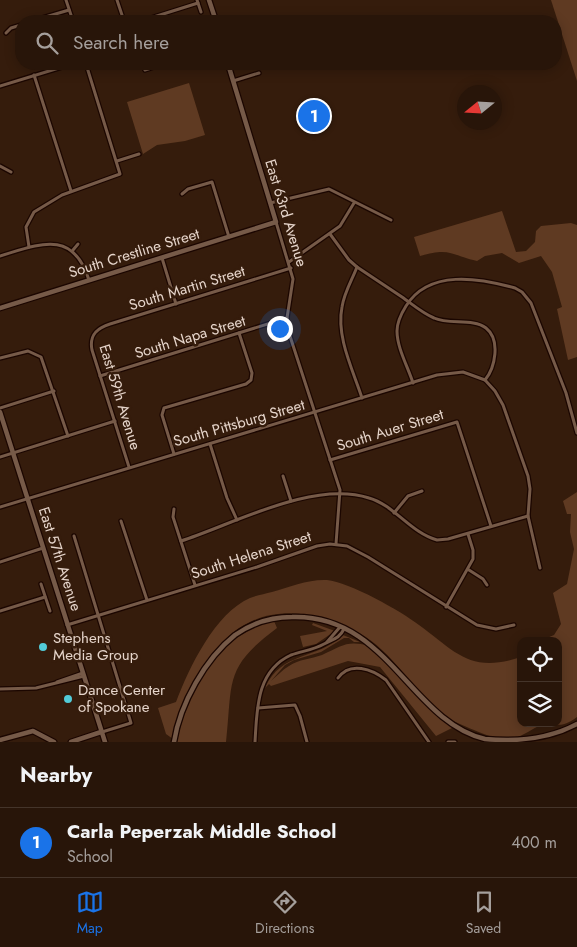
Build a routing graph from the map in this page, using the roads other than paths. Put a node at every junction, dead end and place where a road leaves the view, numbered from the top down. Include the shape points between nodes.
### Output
1 (66, 0) edge
2 (117, 0) edge
3 (209, 0) edge
4 (198, 2) edge
5 (69, 10) junction
6 (201, 12) dead end
7 (52, 15) edge
8 (71, 15) edge
9 (122, 15) edge
10 (159, 15) edge
11 (214, 15) edge
12 (15, 27) edge
13 (6, 32) dead end
14 (51, 70) edge
15 (88, 70) edge
16 (230, 70) edge
17 (259, 73) dead end
18 (34, 75) junction
19 (234, 81) junction
20 (0, 86) edge
21 (139, 154) dead end
22 (117, 161) junction
23 (0, 166) edge
24 (11, 172) dead end
25 (71, 191) junction
26 (182, 194) dead end
27 (354, 202) junction
28 (270, 203) junction
29 (391, 220) dead end
30 (276, 222) junction
31 (330, 234) junction
32 (229, 237) junction
33 (78, 244) dead end
34 (29, 247) junction
35 (72, 250) junction
36 (0, 256) edge
37 (162, 258) junction
38 (289, 262) junction
39 (357, 267) junction
40 (291, 268) junction
41 (89, 280) junction
42 (409, 302) junction
43 (176, 304) junction
44 (0, 308) edge
45 (287, 318) junction
46 (239, 334) junction
47 (93, 335) joint
48 (0, 358) edge
49 (100, 376) junction
50 (485, 380) junction
51 (413, 383) junction
52 (54, 391) junction
53 (362, 398) junction
54 (0, 408) edge
55 (0, 412) edge
56 (315, 413) junction
57 (114, 422) junction
58 (577, 434) edge
59 (68, 436) junction
60 (210, 444) junction
61 (13, 453) junction
62 (174, 454) junction
63 (0, 457) edge
64 (330, 460) junction
65 (129, 467) junction
66 (283, 476) dead end
67 (422, 491) dead end
68 (341, 494) junction
69 (28, 499) junction
70 (291, 501) junction
71 (0, 507) edge
72 (174, 509) dead end
73 (394, 513) junction
74 (528, 516) junction
75 (237, 520) junction
76 (122, 521) dead end
77 (491, 526) junction
78 (468, 534) junction
79 (74, 536) dead end
80 (181, 541) junction
81 (336, 544) junction
82 (43, 548) junction
83 (0, 562) edge
84 (540, 568) dead end
85 (469, 570) junction
86 (41, 584) dead end
87 (195, 585) junction
88 (487, 586) dead end
89 (45, 597) junction
90 (147, 600) junction
91 (446, 606) junction
92 (50, 610) dead end
93 (0, 611) edge
94 (97, 616) junction
95 (67, 625) junction
96 (514, 625) dead end
97 (342, 628) junction
98 (83, 674) junction
99 (338, 678) dead end
100 (0, 689) edge
101 (258, 708) junction
102 (577, 724) edge
103 (102, 732) junction
104 (45, 739) edge
105 (0, 740) edge
106 (485, 741) edge
107 (54, 742) edge
108 (71, 742) edge
109 (105, 742) edge
110 (174, 742) edge
111 (255, 742) edge
112 (307, 742) edge
113 (429, 742) edge
114 (448, 742) edge
115 (455, 742) edge

1 - 5 street
2 - 9 street
3 - 11 main road
4 - 6 street
4 - 10 street
5 - 7 street
5 - 8 street
12 - 13 street
14 - 18 street
15 - 22 street
16 - 19 main road, East 63rd Avenue
17 - 19 street
18 - 20 street
18 - 25 street
19 - 28 main road, East 63rd Avenue
21 - 22 street
22 - 25 street via 120,174
23 - 24 street
25 - 34 street via 34,212 28,219
26 - 32 street via 212,182
27 - 28 street via 329,189
27 - 29 street
27 - 31 street via 346,218
28 - 30 main road, East 63rd Avenue
30 - 32 main road, South Crestline Street
30 - 38 street, East 63rd Avenue
31 - 38 street
31 - 39 street
32 - 37 main road, South Crestline Street
33 - 35 street
34 - 35 street via 51,243
34 - 36 street
35 - 41 street via 84,266
37 - 41 main road, South Crestline Street
37 - 43 street
38 - 40 street, East 63rd Avenue
39 - 42 street
39 - 53 street via 344,298 341,320 344,344
40 - 43 street, South Martin Street
40 - 45 street, East 63rd Avenue via 293,287
41 - 44 main road, South Crestline Street
42 - 50 street via 434,318 486,329 492,337 495,363
42 - 51 street via 398,321 397,334
42 - 58 street via 431,285 453,278 507,286 522,292 531,303 572,410
43 - 47 street, South Martin Street via 102,327
45 - 46 street, South Napa Street
45 - 56 street, East 63rd Avenue via 289,334
46 - 49 street, South Napa Street
46 - 62 street via 252,373 251,380 163,410
47 - 49 street, East 59th Avenue via 91,346
48 - 52 street via 22,351 35,353 44,362
49 - 57 street, East 59th Avenue
50 - 51 street, South Pittsburg Street via 459,372
50 - 74 street via 500,397 528,476
51 - 53 street, South Pittsburg Street
52 - 54 street
52 - 59 street
53 - 56 street, South Pittsburg Street
55 - 61 main road, East 57th Avenue
56 - 60 street, South Pittsburg Street
56 - 64 street, East 63rd Avenue
57 - 59 street
57 - 65 street, East 59th Avenue
59 - 61 street
60 - 62 street, South Pittsburg Street
60 - 75 street
61 - 63 street
61 - 69 main road, East 57th Avenue
62 - 65 street, South Pittsburg Street
64 - 68 street, East 63rd Avenue
64 - 77 street, South Auer Street via 457,422
65 - 69 street, South Pittsburg Street
66 - 70 street
67 - 73 street via 408,496
68 - 70 street
68 - 73 street via 369,498
68 - 81 street, East 63rd Avenue
69 - 71 street, South Pittsburg Street
69 - 82 main road, East 57th Avenue
70 - 75 street
72 - 80 street via 173,517
73 - 78 street via 434,540
74 - 77 street
74 - 84 street
75 - 80 street
76 - 90 street
77 - 78 street
78 - 85 street via 473,550
79 - 94 street
80 - 87 street
81 - 87 street, South Helena Street via 317,546
81 - 91 street, South Helena Street via 368,557
82 - 83 street
82 - 95 main road, East 57th Avenue
85 - 88 street via 483,579
85 - 91 street
86 - 89 street
87 - 90 street, South Helena Street
89 - 92 street
89 - 93 street
90 - 94 street, South Helena Street
91 - 96 street, South Helena Street via 487,628
94 - 95 street, South Helena Street
94 - 103 street via 132,723
95 - 98 main road, East 57th Avenue
97 - 101 street via 315,649 289,656 276,666 261,688
97 - 106 main road via 382,654 438,712
97 - 110 main road via 313,618 285,617 260,622 238,633 218,652 193,691
98 - 100 street via 36,688
98 - 103 main road, East 57th Avenue
99 - 113 street via 342,672 356,668 377,673 390,685
101 - 111 street
101 - 112 street via 295,705
102 - 106 main road via 559,734 534,740
103 - 108 main road
103 - 109 main road, East 57th Avenue
104 - 105 main road via 30,731
104 - 107 main road
114 - 115 street

